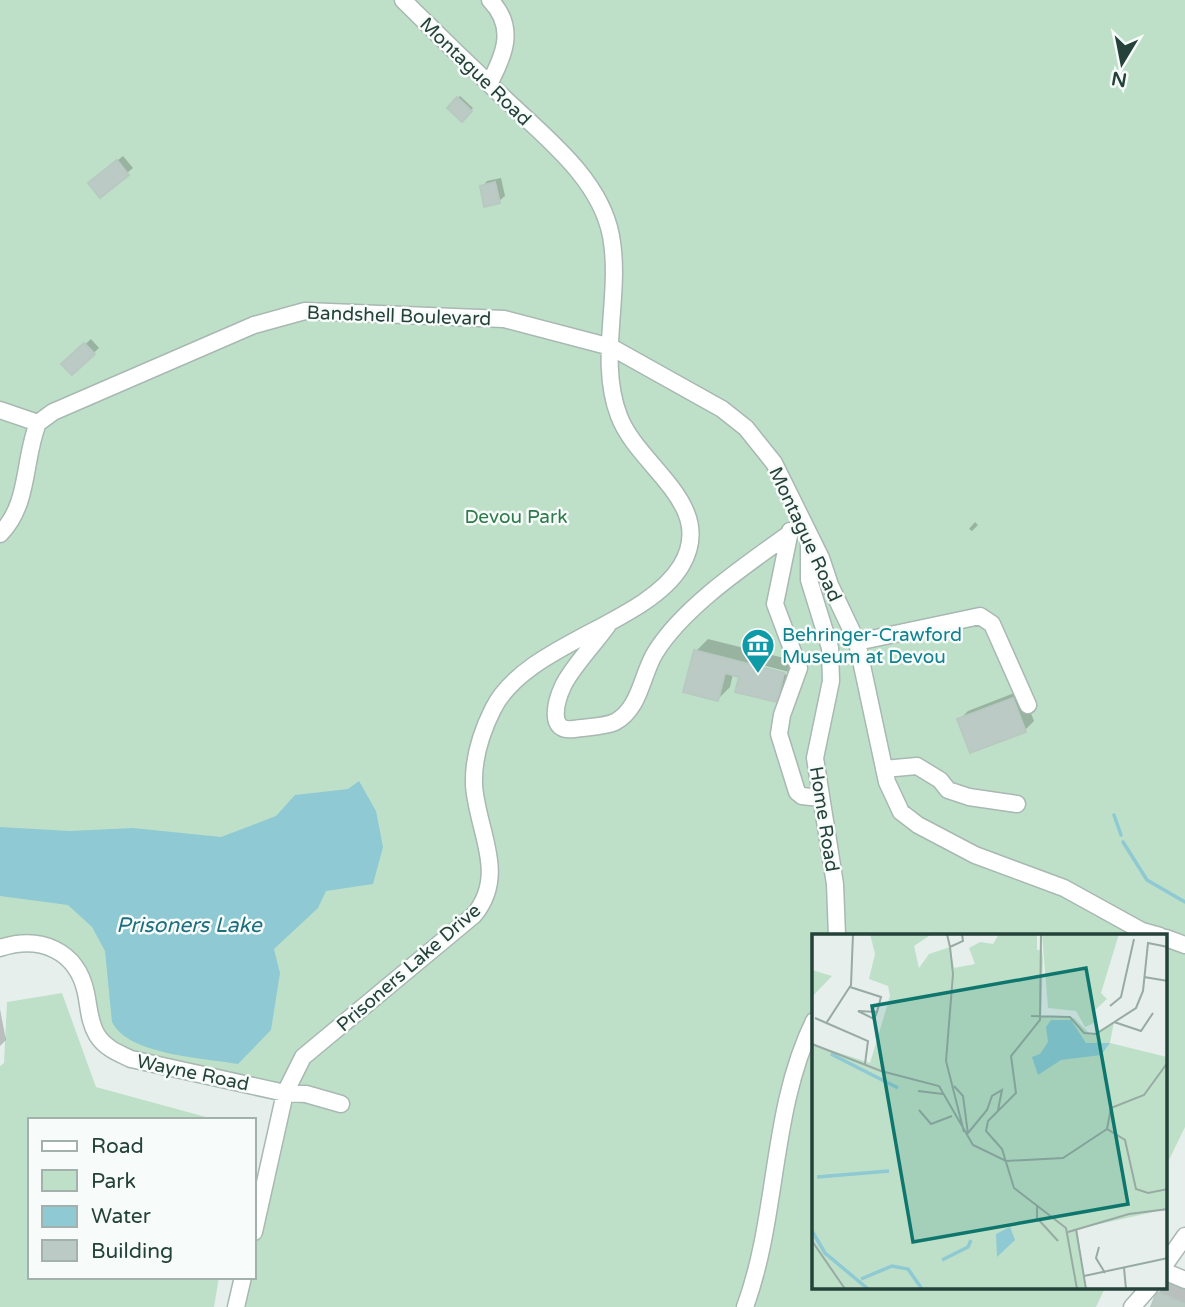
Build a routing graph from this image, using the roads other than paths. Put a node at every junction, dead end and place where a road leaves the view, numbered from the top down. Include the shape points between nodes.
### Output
1 (403, 0) edge
2 (490, 0) edge
3 (489, 84) junction
4 (611, 348) junction
5 (0, 410) edge
6 (38, 423) junction
7 (795, 508) junction
8 (0, 534) edge
9 (789, 534) junction
10 (809, 539) junction
11 (613, 618) junction
12 (857, 642) junction
13 (1028, 705) dead end
14 (884, 769) junction
15 (820, 798) junction
16 (1017, 804) dead end
17 (837, 934) edge
18 (1153, 934) edge
19 (1168, 939) edge
20 (1185, 945) edge
21 (0, 948) edge
22 (812, 1026) edge
23 (285, 1093) junction
24 (341, 1104) dead end
25 (256, 1223) edge
26 (1185, 1236) edge
27 (1168, 1260) edge
28 (1168, 1273) edge
29 (243, 1279) edge
30 (1185, 1280) edge
31 (1147, 1290) edge
32 (236, 1307) edge
33 (745, 1307) edge
34 (1132, 1307) edge

1 - 3 street, Montague Road
2 - 3 street via 500,11 508,33
3 - 4 street, Montague Road via 585,180 606,217 614,264
4 - 6 street, Bandshell Boulevard via 504,319 305,311 254,325 52,412
4 - 7 street, Montague Road via 699,394 746,428 774,463
4 - 11 street, Prisoners Lake Drive via 611,385 619,417 632,442 682,501 691,529 689,550 673,578
5 - 6 street
6 - 8 street via 19,508
7 - 9 street
7 - 10 street, Montague Road
9 - 11 street via 726,579 666,639 654,654 627,712 615,722 566,730 555,718 563,685
9 - 15 street via 775,604 799,668 779,734 797,792
10 - 12 street, Montague Road
10 - 15 street, Home Road via 809,580 830,648 831,681 815,758
11 - 23 street, Prisoners Lake Drive via 511,685 485,727 474,782 491,860 483,904 314,1046
12 - 13 street via 980,616 992,624
12 - 14 street, Montague Road
14 - 16 street via 917,766 948,790
14 - 18 street, Montague Road via 894,803 918,825 975,855 1052,883
15 - 17 street, Home Road via 835,884
19 - 20 street
21 - 23 street, Wayne Road via 36,943 64,953 80,972 97,1034 111,1049 131,1059
22 - 33 street via 787,1091 761,1254
23 - 24 street, Wayne Road
23 - 25 street, Prisoners Lake Drive
26 - 27 street
28 - 30 street
29 - 32 street
31 - 34 street

